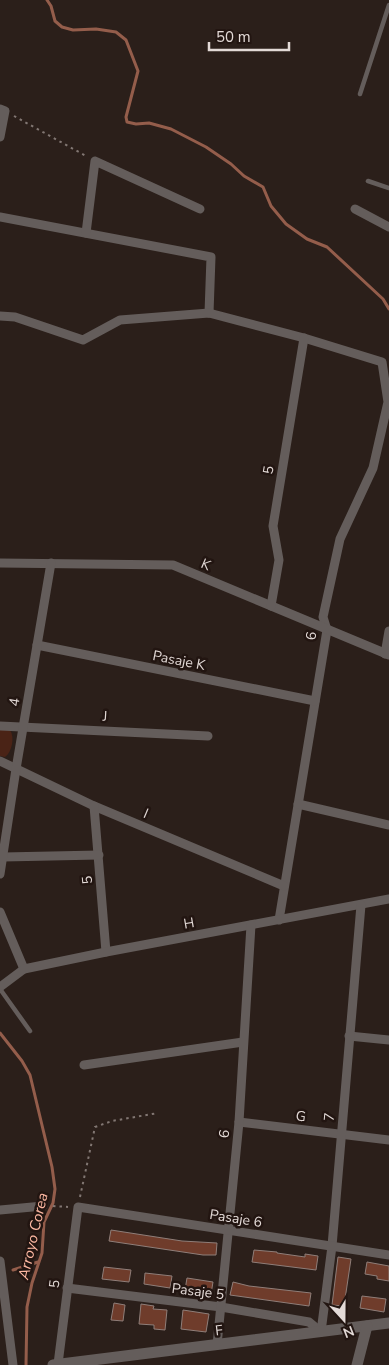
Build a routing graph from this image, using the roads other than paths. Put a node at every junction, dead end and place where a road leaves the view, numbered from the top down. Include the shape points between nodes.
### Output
1 (389, 5) edge
2 (360, 94) dead end
3 (2, 110) edge
4 (0, 137) edge
5 (368, 181) dead end
6 (389, 188) edge
7 (200, 209) dead end
8 (355, 209) dead end
9 (0, 216) edge
10 (389, 227) edge
11 (86, 233) junction
12 (209, 313) junction
13 (0, 316) edge
14 (304, 338) junction
15 (0, 563) edge
16 (51, 563) junction
17 (271, 606) junction
18 (327, 630) junction
19 (389, 631) edge
20 (37, 645) junction
21 (387, 654) edge
22 (315, 701) junction
23 (0, 726) edge
24 (24, 726) junction
25 (208, 736) dead end
26 (0, 760) edge
27 (16, 769) junction
28 (298, 804) junction
29 (94, 806) junction
30 (389, 825) edge
31 (98, 855) junction
32 (3, 857) junction
33 (0, 874) edge
34 (284, 886) junction
35 (389, 899) edge
36 (361, 905) junction
37 (0, 912) edge
38 (279, 920) junction
39 (251, 925) junction
40 (106, 952) junction
41 (24, 969) junction
42 (0, 988) edge
43 (30, 1031) dead end
44 (349, 1036) junction
45 (389, 1040) edge
46 (243, 1042) junction
47 (84, 1064) dead end
48 (239, 1122) junction
49 (341, 1135) junction
50 (389, 1140) edge
51 (43, 1206) road end
52 (78, 1207) joint
53 (0, 1210) edge
54 (229, 1231) junction
55 (332, 1246) junction
56 (389, 1255) edge
57 (0, 1261) edge
58 (67, 1288) junction
59 (221, 1307) junction
60 (389, 1323) edge
61 (367, 1326) junction
62 (321, 1332) junction
63 (217, 1345) junction
64 (13, 1365) edge
65 (56, 1365) edge
66 (357, 1365) edge

1 - 2 lane
3 - 4 street
5 - 6 lane
7 - 11 street via 95,161
8 - 10 street
9 - 11 street
11 - 12 street via 211,257
12 - 13 street via 120,320 83,340 15,317
12 - 14 street
14 - 17 street, 5 via 273,526 279,560
14 - 18 street, 6 via 382,362 388,402 373,468 340,539 323,616
15 - 16 street, K
16 - 17 street, K via 173,565
16 - 20 street, 4
17 - 18 street, K
18 - 21 street, K
18 - 22 street, 6
19 - 21 street
20 - 22 street, Pasaje K
20 - 24 street, 4
22 - 28 street, 6
23 - 24 street, J
24 - 25 street, J
24 - 27 street, 4
26 - 27 street, I
27 - 29 street, I
27 - 32 street, 4
28 - 30 street
28 - 34 street, 6
29 - 31 street, 5
29 - 34 street, I
31 - 32 street
31 - 40 street, 5
32 - 33 street, 4
34 - 38 street, 6
35 - 36 street, H
36 - 38 street, H
36 - 44 street, 7
37 - 41 street
38 - 39 street, H
39 - 40 street, H
39 - 46 street, 6
40 - 41 street, H
41 - 42 street, H
42 - 43 lane
44 - 45 street
44 - 49 street, 7
46 - 47 street
46 - 48 street, 6
48 - 49 street, G
48 - 54 street, 6
49 - 50 street, G
49 - 55 street, 7
51 - 53 street
52 - 54 street, Pasaje 6
52 - 58 street, 5
54 - 55 street, Pasaje 6
54 - 59 street, 6
55 - 56 street, Pasaje 6
55 - 62 street, 7
57 - 64 street
58 - 59 street, Pasaje 5
58 - 65 street, 5
59 - 62 street, Pasaje 5 via 309,1322
59 - 63 street, 6
60 - 61 street, F
61 - 62 street, F
61 - 66 street
62 - 63 street, F
63 - 65 street, F

